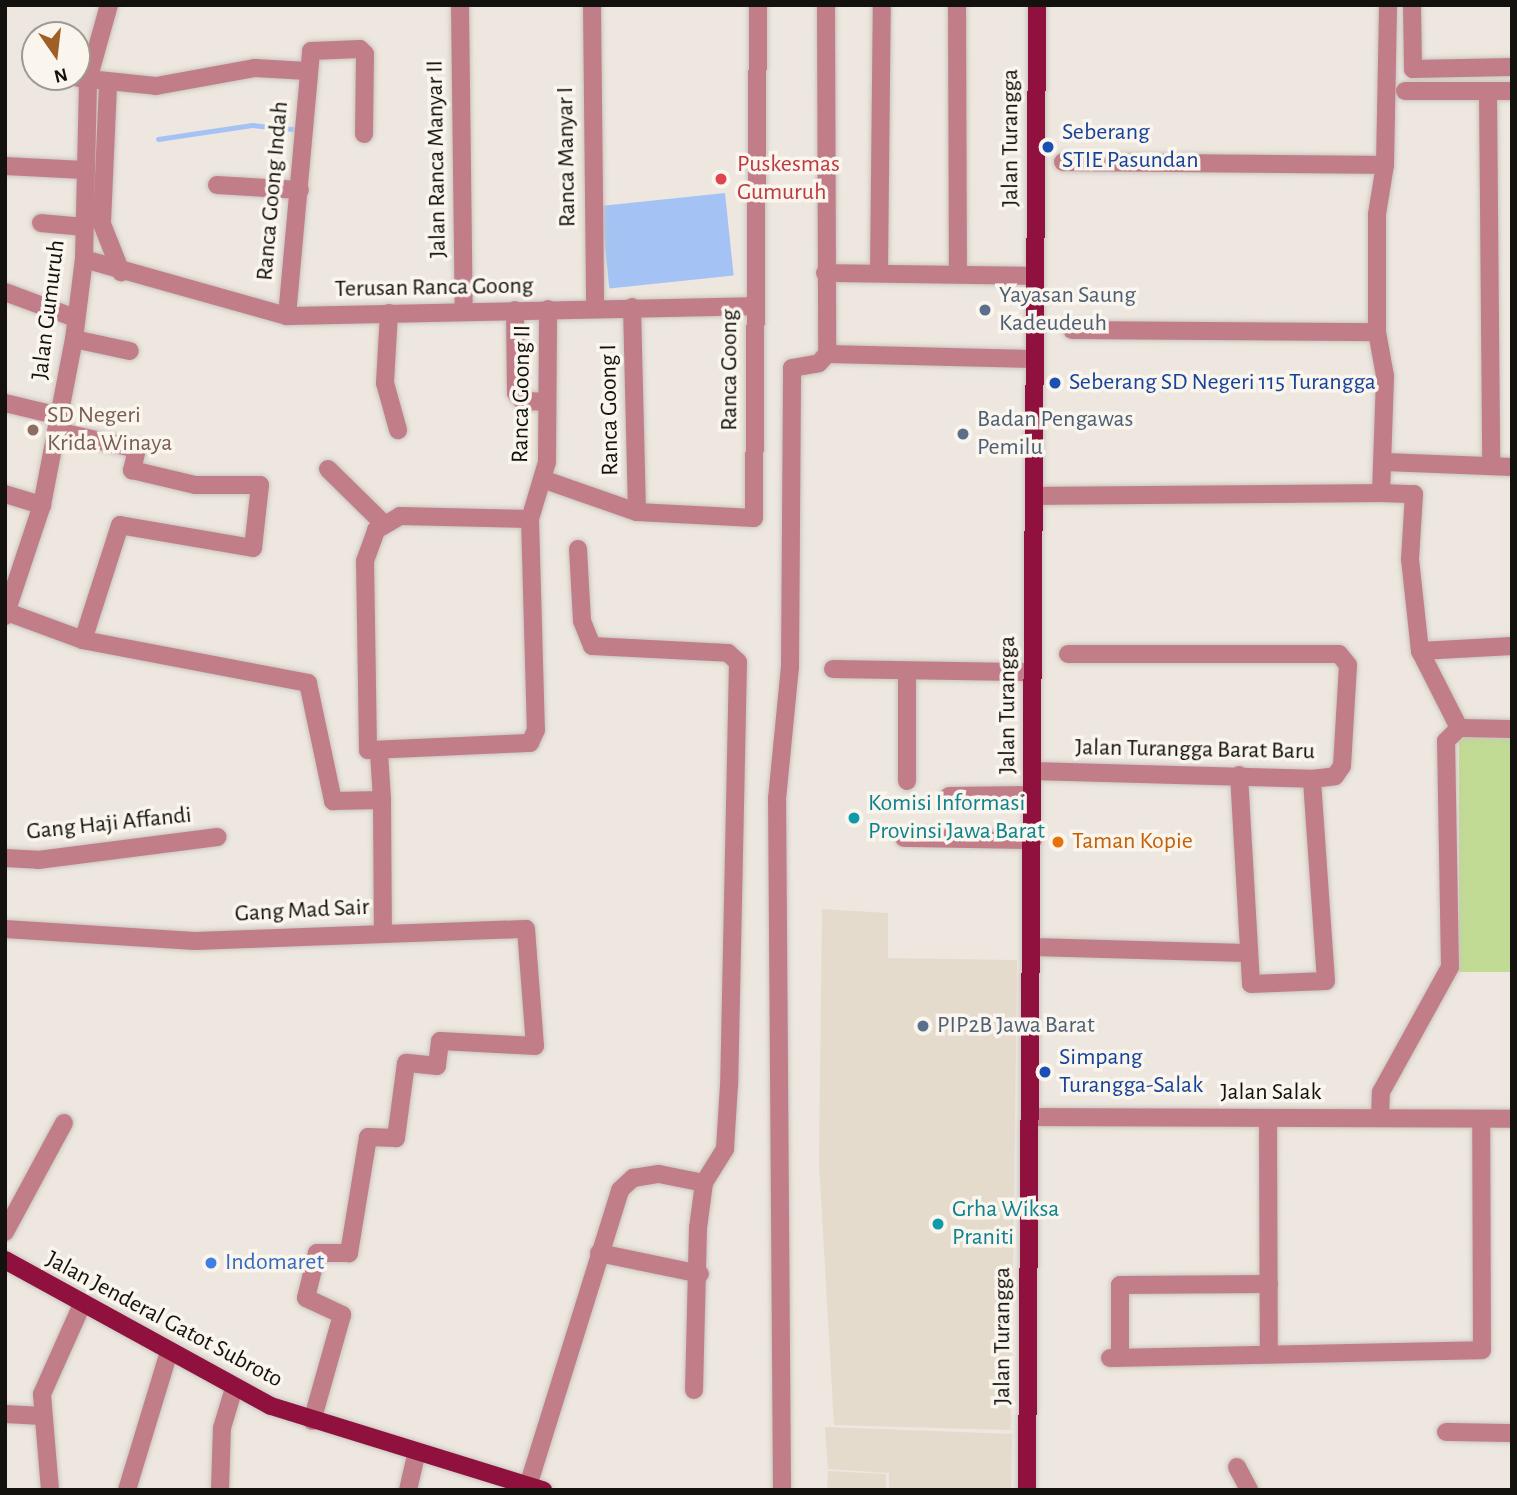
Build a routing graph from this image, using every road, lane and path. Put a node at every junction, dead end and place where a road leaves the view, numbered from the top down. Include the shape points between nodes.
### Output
1 (109, 5) edge
2 (460, 5) edge
3 (592, 5) edge
4 (758, 5) edge
5 (826, 5) edge
6 (882, 5) edge
7 (957, 5) edge
8 (1037, 5) edge
9 (1388, 5) edge
10 (1412, 5) edge
11 (91, 56) edge
12 (1512, 67) edge
13 (307, 71) junction
14 (91, 81) edge
15 (108, 85) junction
16 (83, 91) edge
17 (1405, 91) dead end
18 (1488, 91) junction
19 (1512, 91) edge
20 (364, 134) dead end
21 (1063, 162) dead end
22 (1385, 165) junction
23 (5, 166) edge
24 (84, 170) junction
25 (217, 185) dead end
26 (300, 190) junction
27 (41, 223) dead end
28 (84, 227) junction
29 (84, 259) junction
30 (121, 272) junction
31 (879, 272) junction
32 (825, 273) junction
33 (958, 273) junction
34 (1034, 276) junction
35 (5, 292) edge
36 (754, 306) junction
37 (632, 307) junction
38 (595, 308) junction
39 (548, 309) junction
40 (515, 310) junction
41 (464, 311) junction
42 (75, 312) junction
43 (389, 313) junction
44 (288, 316) junction
45 (1072, 330) dead end
46 (1377, 332) junction
47 (74, 339) junction
48 (130, 351) dead end
49 (827, 354) junction
50 (1034, 359) junction
51 (547, 401) junction
52 (5, 403) edge
53 (58, 424) junction
54 (398, 430) dead end
55 (1385, 462) junction
56 (1491, 466) junction
57 (1512, 467) edge
58 (328, 469) dead end
59 (545, 480) junction
60 (1381, 494) junction
61 (5, 495) edge
62 (1034, 496) junction
63 (42, 505) junction
64 (637, 512) junction
65 (530, 519) junction
66 (383, 523) junction
67 (578, 549) dead end
68 (6, 614) edge
69 (83, 640) junction
70 (1512, 646) edge
71 (1420, 651) junction
72 (1068, 654) dead end
73 (833, 669) dead end
74 (907, 671) junction
75 (1033, 672) junction
76 (1459, 728) junction
77 (1512, 729) edge
78 (379, 753) junction
79 (1032, 771) junction
80 (1239, 775) junction
81 (1312, 779) junction
82 (907, 782) dead end
83 (1032, 795) junction
84 (949, 796) dead end
85 (382, 800) junction
86 (218, 837) dead end
87 (904, 838) dead end
88 (1032, 841) junction
89 (5, 858) edge
90 (5, 929) edge
91 (383, 931) junction
92 (1033, 947) junction
93 (1246, 953) junction
94 (1030, 1117) junction
95 (1268, 1118) junction
96 (1380, 1118) junction
97 (1481, 1119) junction
98 (1512, 1119) edge
99 (64, 1123) dead end
100 (704, 1182) junction
101 (5, 1233) edge
102 (599, 1252) junction
103 (5, 1260) edge
104 (700, 1274) junction
105 (1269, 1284) junction
106 (81, 1307) junction
107 (1269, 1352) junction
108 (168, 1355) junction
109 (234, 1388) junction
110 (694, 1390) dead end
111 (5, 1414) edge
112 (42, 1416) junction
113 (312, 1421) junction
114 (1446, 1432) dead end
115 (1512, 1433) edge
116 (416, 1454) junction
117 (1237, 1467) dead end
118 (536, 1488) edge
119 (50, 1490) edge
120 (127, 1490) edge
121 (220, 1490) edge
122 (408, 1490) edge
123 (782, 1490) edge
124 (1027, 1490) edge
125 (1250, 1490) edge

1 - 11 street, Jalan Gumuruh
2 - 41 street, Jalan Ranca Manyar II
3 - 38 street, Ranca Manyar I
4 - 36 street, Ranca Goong
5 - 32 street
6 - 31 street
7 - 33 street
8 - 34 main road, Jalan Turangga
9 - 22 street
10 - 12 street via 1413,69
13 - 15 street, Ranca Goong Indah via 255,68 156,86
13 - 20 street, Ranca Goong Indah via 311,51 360,49 365,54
13 - 26 street, Ranca Goong Indah
14 - 15 street, Ranca Goong Indah
15 - 30 street via 102,224
16 - 24 street, Jalan Gumuruh
17 - 18 street
18 - 19 street
18 - 56 street
21 - 22 street
22 - 46 street via 1377,214
23 - 24 street
24 - 28 street, Jalan Gumuruh
25 - 26 street
26 - 44 street, Ranca Goong Indah
27 - 28 street
28 - 29 street, Jalan Gumuruh
29 - 30 street, Terusan Ranca Goong
29 - 42 street, Jalan Gumuruh
30 - 44 street, Terusan Ranca Goong
31 - 32 street
31 - 33 street
32 - 49 street
33 - 34 street
34 - 50 main road, Jalan Turangga
35 - 42 street
36 - 37 street, Terusan Ranca Goong
36 - 64 street, Ranca Goong via 754,518 708,521
37 - 38 street, Terusan Ranca Goong
37 - 64 street, Ranca Goong I
38 - 39 street, Terusan Ranca Goong
39 - 40 street, Terusan Ranca Goong
39 - 51 street, Ranca Goong II
40 - 41 street, Terusan Ranca Goong
40 - 51 street via 516,393 523,401
41 - 43 street, Terusan Ranca Goong
42 - 47 street, Jalan Gumuruh
43 - 44 street, Terusan Ranca Goong
43 - 54 street via 385,383
45 - 46 street
46 - 55 street via 1385,376
47 - 48 street
47 - 53 street, Jalan Gumuruh
49 - 50 street
49 - 123 street via 819,363 792,368 790,667 778,799
50 - 62 main road, Jalan Turangga
51 - 59 street, Ranca Goong II
52 - 53 street
53 - 63 street, Jalan Gumuruh
53 - 69 street via 137,449 132,470 195,485 260,485 253,548 120,525
55 - 56 street
55 - 60 street
56 - 57 street
58 - 66 street
59 - 64 street, Ranca Goong
59 - 65 street, Ranca Goong II
60 - 62 street
60 - 71 street via 1414,494 1410,559
61 - 63 street
62 - 75 main road, Jalan Turangga
63 - 68 street, Jalan Gumuruh
65 - 66 street via 400,516
65 - 78 street via 534,738 519,747
66 - 78 street via 365,561 366,747
67 - 100 street via 582,621 592,646 728,653 738,662 728,1107 725,1149
68 - 69 street
69 - 85 street via 308,683 333,801
70 - 71 street
71 - 76 street
72 - 81 street, Jalan Turangga Barat Baru via 1339,654 1348,665 1342,766 1335,776
73 - 74 street
74 - 75 street
74 - 82 street
75 - 79 main road, Jalan Turangga
76 - 77 street
76 - 96 street via 1446,741 1450,967 1381,1092
78 - 85 street
79 - 80 street, Jalan Turangga Barat Baru
79 - 83 main road, Jalan Turangga
80 - 81 street, Jalan Turangga Barat Baru
80 - 93 street
81 - 93 street via 1326,981 1251,984
83 - 84 street
83 - 88 main road, Jalan Turangga
85 - 91 street
86 - 89 street, Gang Haji Affandi via 38,860
87 - 88 street
88 - 92 main road, Jalan Turangga
90 - 91 street, Gang Mad Sair via 195,941
91 - 113 street, Gang Mad Sair via 525,929 535,1046 440,1041 437,1066 405,1063 396,1138 368,1137 349,1253 317,1253 306,1298 342,1315
92 - 93 street
92 - 94 main road, Jalan Turangga
94 - 95 street, Jalan Salak
94 - 124 main road, Jalan Turangga
95 - 96 street, Jalan Salak
95 - 105 street
96 - 97 street, Jalan Salak
97 - 98 street, Jalan Salak
97 - 107 street via 1482,1350
99 - 101 street
100 - 102 street via 659,1174 628,1181
100 - 104 street
102 - 104 street
102 - 118 street
103 - 106 main road, Jalan Jenderal Gatot Subroto
104 - 110 street
105 - 107 street
105 - 107 street via 1120,1285 1115,1356
106 - 108 main road, Jalan Jenderal Gatot Subroto
106 - 112 street via 51,1363
108 - 109 main road, Jalan Jenderal Gatot Subroto
108 - 120 street
109 - 113 main road, Jalan Jenderal Gatot Subroto
109 - 121 street
111 - 112 street
112 - 119 street
113 - 116 main road, Jalan Jenderal Gatot Subroto
114 - 115 street
116 - 118 main road, Jalan Jenderal Gatot Subroto
116 - 122 street
117 - 125 street

